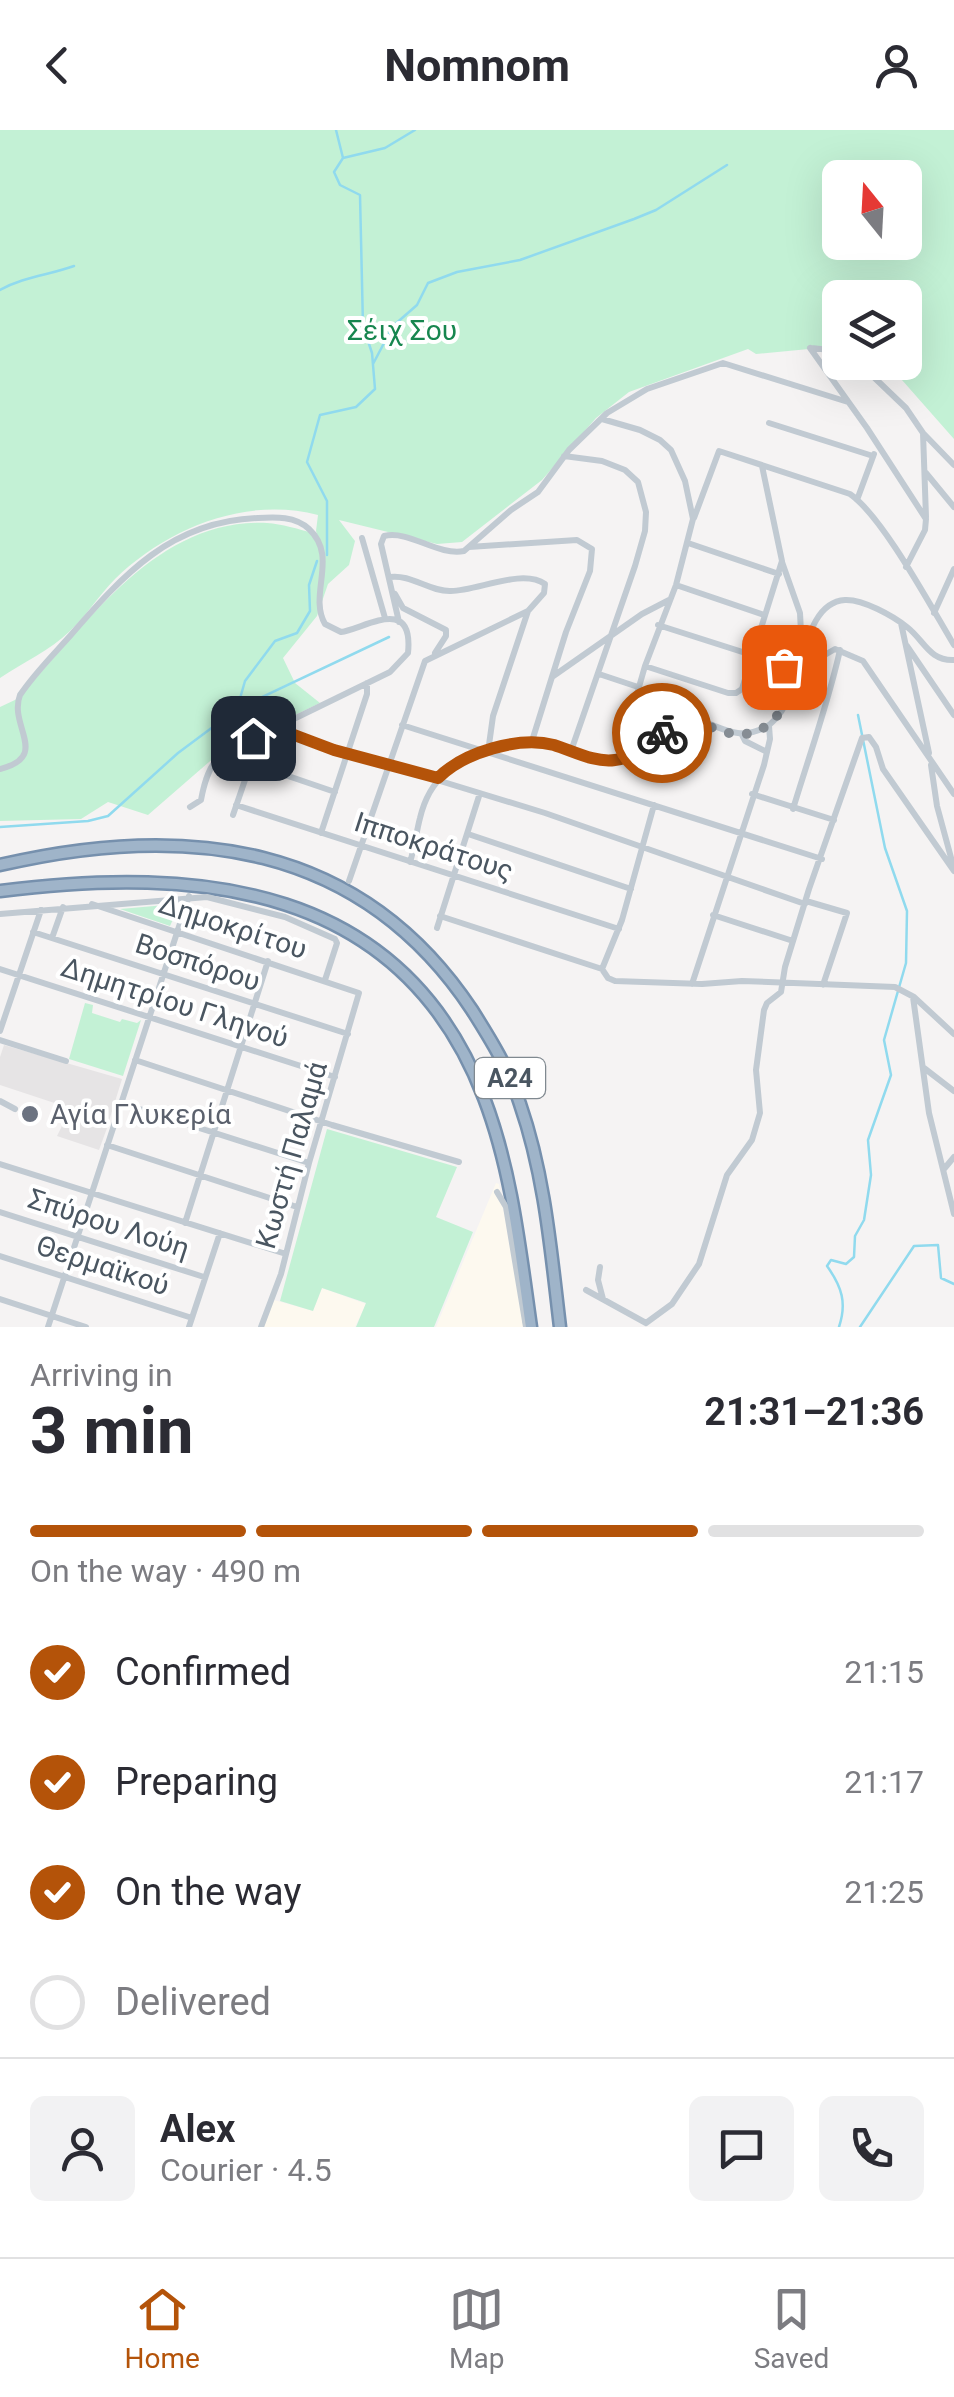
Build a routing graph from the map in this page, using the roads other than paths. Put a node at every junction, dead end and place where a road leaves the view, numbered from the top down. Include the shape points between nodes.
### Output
1 (822, 349) edge
2 (822, 365) edge
3 (833, 380) edge
4 (877, 380) edge
5 (848, 402) junction
6 (600, 418) junction
7 (769, 424) dead end
8 (923, 433) junction
9 (878, 447) junction
10 (564, 456) junction
11 (873, 456) junction
12 (954, 465) edge
13 (762, 466) junction
14 (924, 471) junction
15 (857, 500) junction
16 (954, 507) edge
17 (694, 519) junction
18 (926, 519) junction
19 (362, 538) dead end
20 (688, 543) junction
21 (469, 547) junction
22 (782, 562) junction
23 (906, 568) junction
24 (954, 569) edge
25 (779, 574) junction
26 (390, 577) junction
27 (676, 585) junction
28 (391, 589) junction
29 (668, 600) junction
30 (528, 611) junction
31 (934, 613) junction
32 (764, 616) junction
33 (385, 618) junction
34 (900, 622) junction
35 (398, 623) junction
36 (658, 625) junction
37 (612, 635) junction
38 (905, 644) junction
39 (954, 644) edge
40 (840, 650) junction
41 (434, 654) junction
42 (752, 656) junction
43 (802, 657) junction
44 (954, 660) edge
45 (645, 666) junction
46 (799, 670) junction
47 (598, 674) junction
48 (551, 678) junction
49 (367, 683) junction
50 (638, 687) junction
51 (954, 715) edge
52 (402, 725) junction
53 (769, 726) junction
54 (273, 727) junction
55 (264, 734) junction
56 (742, 734) junction
57 (532, 741) junction
58 (571, 751) junction
59 (348, 752) junction
60 (488, 752) junction
61 (767, 752) junction
62 (618, 760) junction
63 (930, 760) junction
64 (250, 763) junction
65 (388, 765) junction
66 (0, 769) edge
67 (438, 778) junction
68 (336, 792) junction
69 (480, 794) junction
70 (752, 794) junction
71 (954, 794) edge
72 (236, 805) junction
73 (654, 805) junction
74 (190, 808) dead end
75 (793, 810) junction
76 (232, 815) dead end
77 (834, 820) junction
78 (322, 833) junction
79 (468, 834) junction
80 (740, 834) junction
81 (642, 845) junction
82 (361, 846) junction
83 (822, 858) junction
84 (410, 862) junction
85 (0, 865) edge
86 (954, 871) edge
87 (453, 876) junction
88 (726, 877) junction
89 (349, 882) dead end
90 (631, 888) junction
91 (0, 891) edge
92 (188, 896) junction
93 (806, 902) junction
94 (92, 904) junction
95 (63, 907) junction
96 (40, 910) junction
97 (0, 914) edge
98 (440, 916) junction
99 (713, 916) junction
100 (437, 928) dead end
101 (619, 929) junction
102 (33, 932) junction
103 (176, 932) junction
104 (52, 938) junction
105 (794, 941) junction
106 (268, 961) junction
107 (0, 969) edge
108 (602, 969) junction
109 (162, 974) junction
110 (19, 976) junction
111 (325, 980) junction
112 (692, 984) junction
113 (783, 984) junction
114 (823, 985) junction
115 (360, 993) joint
116 (913, 996) junction
117 (254, 1003) junction
118 (149, 1017) junction
119 (2, 1018) edge
120 (0, 1031) edge
121 (348, 1034) junction
122 (954, 1034) edge
123 (0, 1040) edge
124 (239, 1047) junction
125 (66, 1060) dead end
126 (135, 1060) junction
127 (924, 1068) junction
128 (335, 1078) junction
129 (226, 1090) junction
130 (954, 1090) edge
131 (0, 1101) edge
132 (121, 1103) junction
133 (14, 1109) dead end
134 (322, 1122) junction
135 (212, 1132) junction
136 (107, 1145) junction
137 (954, 1156) edge
138 (459, 1162) dead end
139 (309, 1163) junction
140 (0, 1164) edge
141 (944, 1170) junction
142 (200, 1175) junction
143 (498, 1192) dead end
144 (91, 1194) junction
145 (298, 1207) junction
146 (0, 1212) edge
147 (954, 1214) edge
148 (185, 1223) junction
149 (220, 1234) junction
150 (77, 1237) junction
151 (286, 1254) junction
152 (0, 1256) edge
153 (600, 1266) dead end
154 (64, 1277) junction
155 (204, 1277) junction
156 (586, 1290) dead end
157 (0, 1300) edge
158 (604, 1300) junction
159 (52, 1316) junction
160 (192, 1318) junction
161 (646, 1325) edge
162 (48, 1327) edge
163 (86, 1327) edge
164 (188, 1327) edge
165 (261, 1327) edge
166 (529, 1327) edge
167 (560, 1327) edge

1 - 2 street via 810,348
3 - 5 street
4 - 8 street
5 - 6 street via 719,364 635,394
5 - 9 street
6 - 10 street
6 - 17 street via 669,448
7 - 11 street
8 - 12 street
8 - 14 street
9 - 11 street
9 - 18 street
10 - 21 street via 538,492
10 - 37 street via 619,466 642,492 645,531
11 - 15 street
13 - 15 street
13 - 17 street via 717,452
13 - 22 street
14 - 16 street
14 - 18 street
15 - 23 street
17 - 20 street
18 - 23 street
19 - 33 street
20 - 25 street
20 - 27 street
21 - 26 street via 454,553 386,535 380,544
21 - 48 street via 577,540 591,548 590,571
22 - 25 street
22 - 43 street via 800,613
23 - 31 street
24 - 31 street
25 - 32 street
26 - 28 street
26 - 30 street via 448,592 540,580 545,591
27 - 29 street
27 - 32 street
28 - 35 street
28 - 41 street via 402,608 446,630
29 - 36 street
29 - 37 street
30 - 41 street
30 - 60 street
31 - 39 street
32 - 42 street
33 - 35 street
33 - 66 street via 348,632 326,624 320,611 322,551 296,520 217,522 162,547 118,580 24,688 16,707 25,750 19,762
34 - 38 street
34 - 43 street via 856,601 828,604
34 - 44 street via 934,656
35 - 49 street via 408,653 396,668
36 - 42 street
36 - 45 street
37 - 47 street
37 - 48 street
38 - 51 street
38 - 63 street
40 - 46 street
40 - 63 street via 862,661
40 - 75 street
41 - 52 street via 422,665
42 - 45 street via 742,689 732,694
42 - 46 street
43 - 46 street
45 - 50 street
46 - 53 street
47 - 50 street
47 - 58 street
48 - 57 street
49 - 54 street
49 - 59 street
50 - 62 street
52 - 60 street
52 - 65 street
53 - 56 street
53 - 61 street
54 - 55 street
54 - 59 street
55 - 64 street
55 - 74 street via 215,760 201,800
56 - 61 street
56 - 62 street via 682,721
57 - 58 street
57 - 60 street
58 - 62 street
59 - 65 street
59 - 68 street
60 - 67 street
60 - 73 street
61 - 70 street
63 - 71 street
63 - 86 street
64 - 68 street
64 - 72 street
65 - 67 street
65 - 82 street
67 - 69 street
67 - 84 street via 422,809
68 - 78 street
69 - 79 street
69 - 81 street
70 - 75 street
70 - 80 street
72 - 76 street
72 - 78 street, Ιπποκράτους
73 - 80 street
73 - 81 street
75 - 77 street
77 - 83 street
77 - 86 street via 860,740 868,737
78 - 82 street, Ιπποκράτους
79 - 87 street
79 - 90 street
80 - 83 street
80 - 88 street
81 - 88 street
81 - 90 street
82 - 84 street, Ιπποκράτους
82 - 89 street
83 - 93 street
84 - 87 street, Ιπποκράτους
85 - 167 highway, Α24 via 140,848 244,852 320,876 403,928 462,994 514,1088 540,1183
87 - 98 street
87 - 101 street, Ιπποκράτους
88 - 93 street
88 - 99 street
90 - 101 street
91 - 166 highway, Α24 via 104,881 219,886 323,918 395,964 444,1024 483,1095 511,1198
92 - 94 street
92 - 103 street
92 - 111 street via 252,907 335,939
93 - 105 street
93 - 114 street via 847,913
94 - 95 street
94 - 103 street, Δημοκρίτου
95 - 96 street
95 - 104 street
96 - 97 street
96 - 102 street
98 - 100 street
98 - 108 street
99 - 105 street
99 - 112 street
101 - 108 street
102 - 104 street, Βοσπόρου
102 - 110 street
103 - 106 street, Δημοκρίτου
103 - 109 street
104 - 109 street, Βοσπόρου
105 - 113 street
106 - 111 street, Δημοκρίτου
106 - 117 street
107 - 110 street, Δημητρίου Γληνού
108 - 112 street via 614,982
109 - 117 street, Βοσπόρου
109 - 118 street
110 - 118 street, Δημητρίου Γληνού
110 - 119 street
111 - 115 street, Δημοκρίτου
112 - 113 street
113 - 114 street
113 - 161 street via 764,1010 756,1070 760,1113 752,1140 726,1175 699,1264 672,1304
114 - 116 street via 895,987
115 - 121 street, Κωστή Παλαμά
116 - 122 street
116 - 127 street
117 - 121 street, Βοσπόρου
117 - 124 street
118 - 124 street, Δημητρίου Γληνού
118 - 126 street
119 - 120 street
121 - 128 street, Κωστή Παλαμά
123 - 125 street
124 - 128 street, Δημητρίου Γληνού
124 - 129 street
126 - 129 street
126 - 132 street
127 - 130 street
127 - 141 street
128 - 134 street, Κωστή Παλαμά
129 - 134 street
129 - 135 street
131 - 133 street
132 - 135 street
132 - 136 street
134 - 138 street
134 - 139 street, Κωστή Παλαμά
135 - 139 street
135 - 142 street
136 - 142 street
136 - 144 street
137 - 141 street
139 - 145 street, Κωστή Παλαμά
140 - 144 street
141 - 147 street
142 - 145 street
142 - 148 street
143 - 166 street
144 - 148 street
144 - 150 street
145 - 151 street, Κωστή Παλαμά
146 - 150 street, Σπύρου Λούη
148 - 149 street
149 - 151 street
149 - 155 street
150 - 154 street
150 - 155 street, Σπύρου Λούη
151 - 165 street, Κωστή Παλαμά
152 - 154 street, Θερμαϊκού
153 - 158 street
154 - 159 street
154 - 160 street, Θερμαϊκού
155 - 160 street
156 - 158 street
157 - 159 street
158 - 161 street
159 - 162 street
159 - 163 street
160 - 164 street

